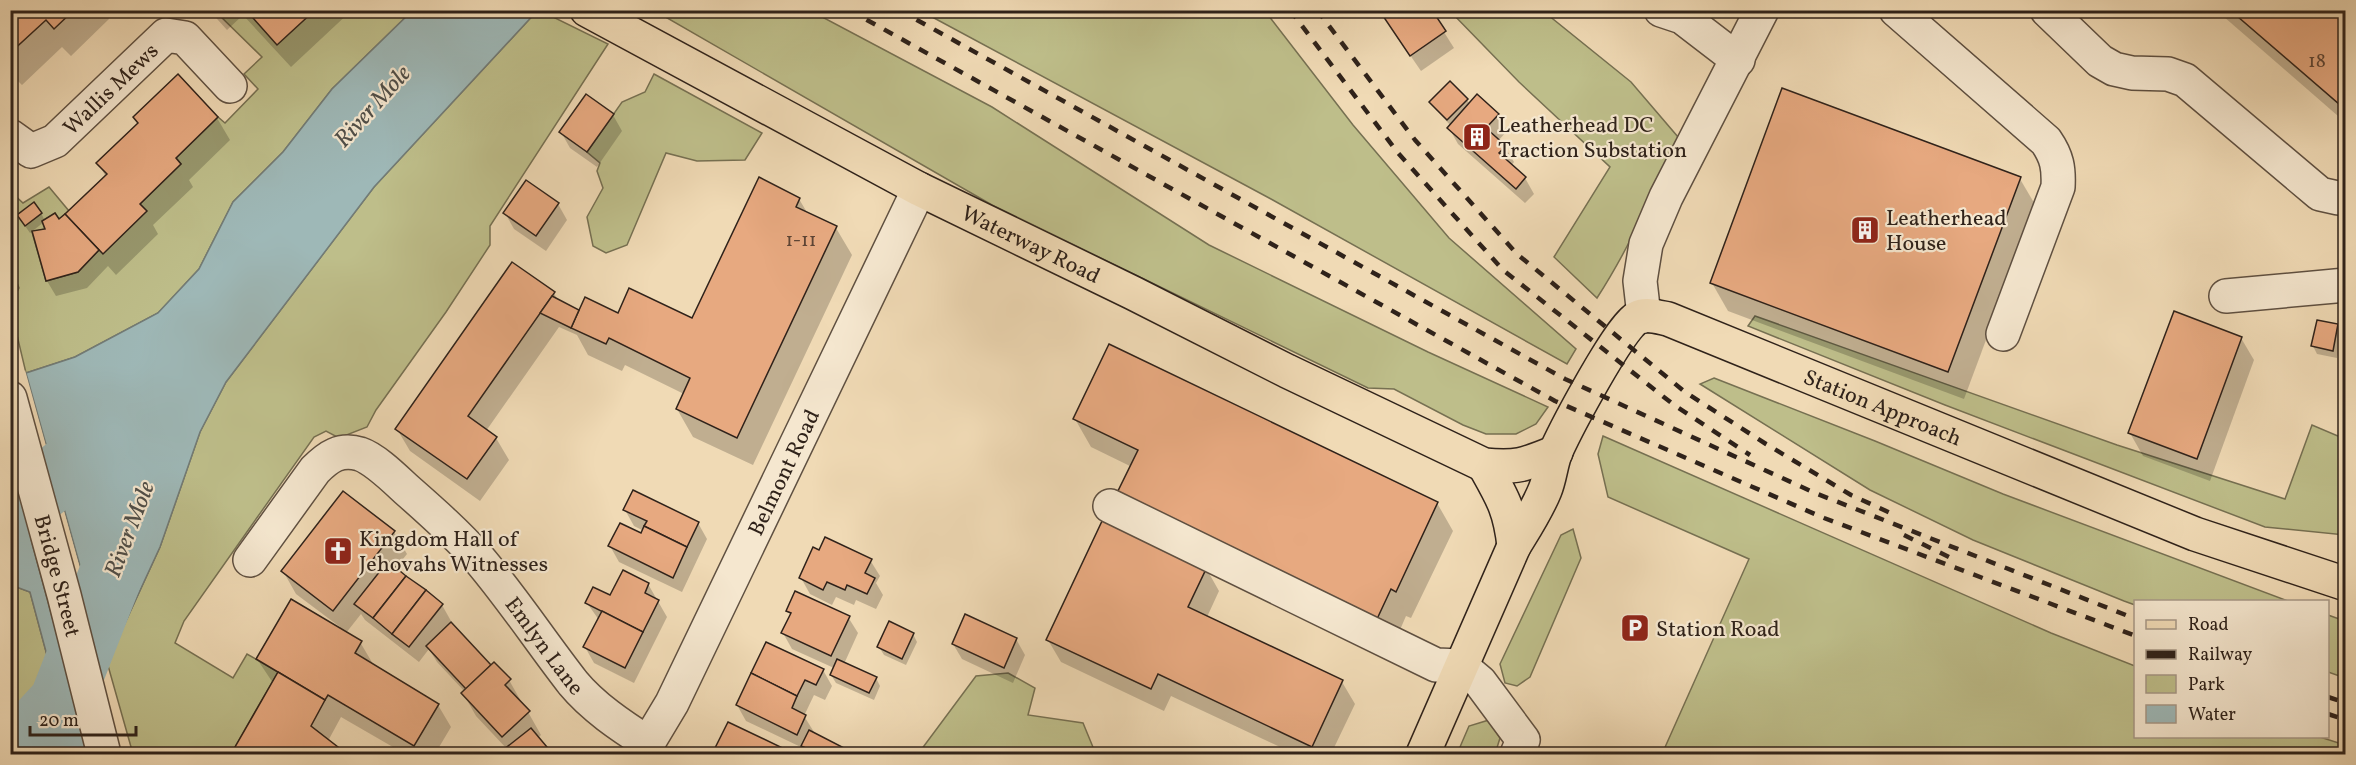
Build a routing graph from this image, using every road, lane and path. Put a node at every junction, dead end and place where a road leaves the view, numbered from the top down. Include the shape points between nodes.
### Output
1 (587, 10) edge
2 (1661, 10) edge
3 (1762, 10) edge
4 (1896, 10) edge
5 (2047, 10) edge
6 (1737, 60) junction
7 (230, 86) dead end
8 (10, 136) edge
9 (919, 189) junction
10 (2346, 197) edge
11 (2346, 285) edge
12 (2226, 296) dead end
13 (1644, 316) junction
14 (2002, 334) dead end
15 (10, 398) edge
16 (1556, 452) junction
17 (1484, 465) junction
18 (1110, 506) dead end
19 (1514, 546) junction
20 (250, 560) dead end
21 (2273, 560) junction
22 (2346, 560) edge
23 (2346, 584) edge
24 (1461, 666) junction
25 (646, 749) edge
26 (104, 754) edge
27 (1423, 754) edge
28 (1517, 754) edge

1 - 9 main road, Waterway Road
2 - 6 street via 1682,17
3 - 6 street
4 - 14 street via 2046,141 2056,155 2058,188
5 - 10 street via 2100,61 2114,69 2168,74 2185,80 2320,194
6 - 13 street via 1646,244 1640,281
7 - 8 street, Wallis Mews via 185,38 166,35 55,141 31,151
9 - 17 main road, Waterway Road
9 - 25 street, Belmont Road via 672,703
11 - 12 street
13 - 16 main road via 1627,325
13 - 21 main road, Station Approach via 1668,320 2195,534
15 - 26 street, Bridge Street
16 - 17 main road, Waterway Road via 1524,465
16 - 19 main road via 1546,488
17 - 19 main road via 1511,518
18 - 24 street via 1436,665
19 - 24 main road
20 - 25 street, Emlyn Lane via 328,457 360,454 386,471 451,529 529,621 575,684
21 - 22 main road, Station Approach
21 - 23 main road, Station Approach
24 - 27 main road
24 - 28 street via 1480,682 1523,740

